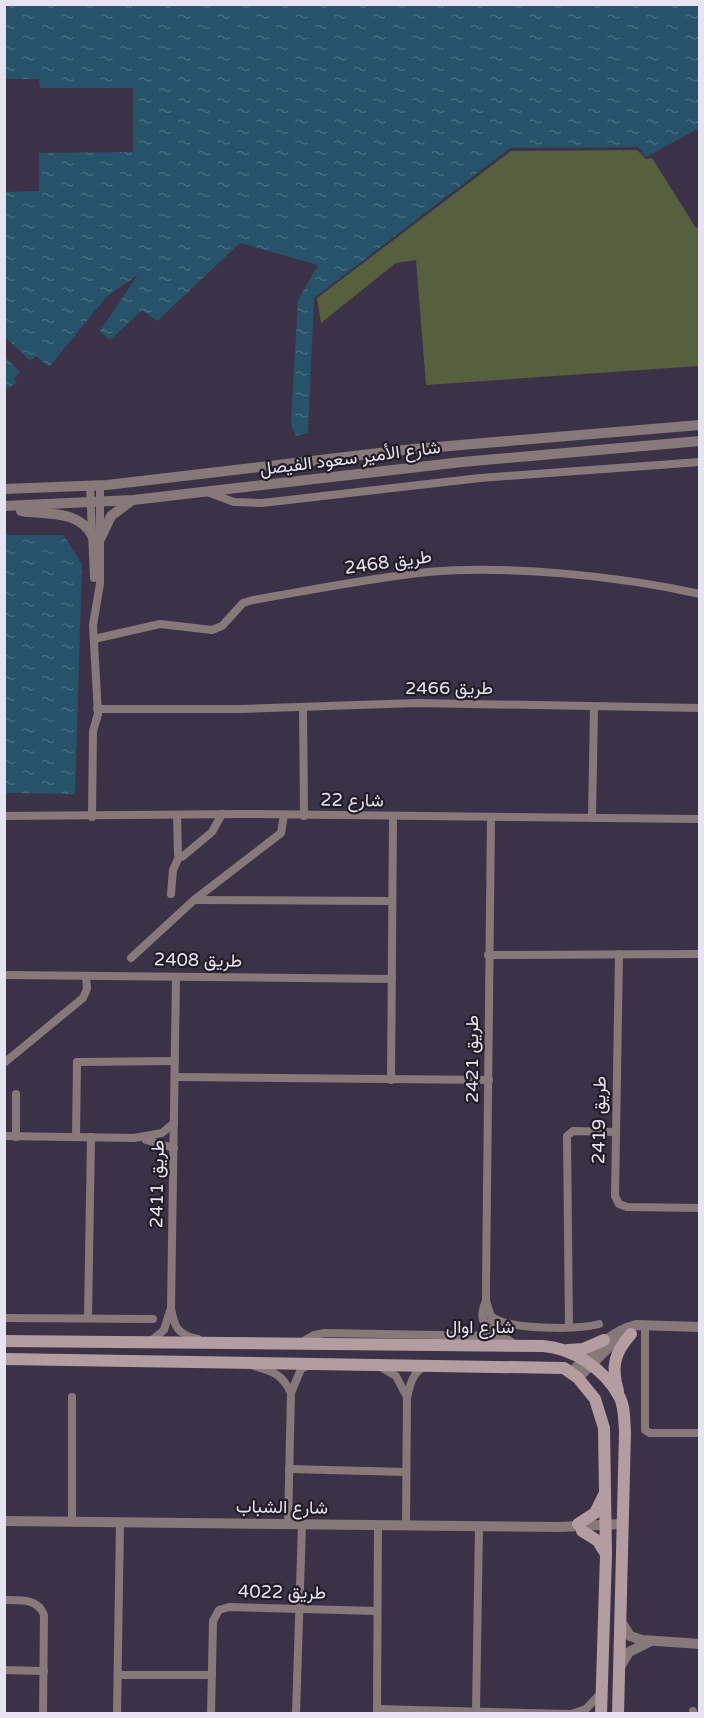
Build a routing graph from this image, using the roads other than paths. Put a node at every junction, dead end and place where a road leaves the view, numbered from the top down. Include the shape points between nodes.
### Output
1 (699, 425) edge
2 (699, 441) edge
3 (699, 462) edge
4 (95, 486) junction
5 (4, 489) edge
6 (206, 492) junction
7 (133, 500) junction
8 (95, 503) junction
9 (7, 505) edge
10 (96, 538) junction
11 (699, 594) edge
12 (94, 639) junction
13 (303, 707) junction
14 (98, 708) junction
15 (594, 708) junction
16 (699, 708) edge
17 (222, 814) junction
18 (177, 815) junction
19 (284, 815) junction
20 (4, 816) edge
21 (304, 816) junction
22 (92, 817) junction
23 (393, 818) junction
24 (491, 818) junction
25 (592, 818) junction
26 (699, 819) edge
27 (179, 857) junction
28 (171, 894) dead end
29 (194, 900) junction
30 (392, 901) junction
31 (619, 954) junction
32 (699, 954) edge
33 (488, 955) junction
34 (131, 958) dead end
35 (4, 975) edge
36 (86, 976) junction
37 (176, 976) junction
38 (392, 979) junction
39 (175, 1061) junction
40 (4, 1063) edge
41 (175, 1077) junction
42 (391, 1080) junction
43 (489, 1080) junction
44 (16, 1094) dead end
45 (174, 1123) junction
46 (615, 1132) junction
47 (4, 1136) edge
48 (16, 1137) junction
49 (76, 1137) junction
50 (91, 1137) junction
51 (134, 1138) junction
52 (174, 1148) junction
53 (699, 1208) edge
54 (486, 1301) junction
55 (171, 1308) junction
56 (490, 1316) junction
57 (4, 1318) edge
58 (88, 1318) junction
59 (153, 1318) dead end
60 (598, 1324) dead end
61 (520, 1325) junction
62 (645, 1326) junction
63 (569, 1327) junction
64 (699, 1327) edge
65 (496, 1333) junction
66 (631, 1334) junction
67 (604, 1340) junction
68 (4, 1341) edge
69 (149, 1342) junction
70 (215, 1344) junction
71 (297, 1344) junction
72 (516, 1346) junction
73 (566, 1350) junction
74 (4, 1359) edge
75 (588, 1362) junction
76 (245, 1363) junction
77 (311, 1364) junction
78 (377, 1365) junction
79 (426, 1365) junction
80 (574, 1375) junction
81 (291, 1393) junction
82 (619, 1395) junction
83 (72, 1397) dead end
84 (407, 1398) junction
85 (699, 1433) edge
86 (289, 1469) junction
87 (406, 1472) junction
88 (606, 1491) junction
89 (4, 1521) edge
90 (72, 1521) junction
91 (120, 1522) junction
92 (288, 1524) junction
93 (302, 1524) junction
94 (378, 1525) junction
95 (405, 1525) junction
96 (479, 1526) junction
97 (580, 1527) junction
98 (606, 1527) junction
99 (621, 1527) junction
100 (606, 1555) junction
101 (4, 1600) edge
102 (299, 1609) junction
103 (377, 1611) junction
104 (619, 1619) junction
105 (650, 1642) junction
106 (699, 1644) edge
107 (619, 1669) junction
108 (4, 1670) edge
109 (44, 1671) junction
110 (118, 1675) junction
111 (212, 1676) junction
112 (601, 1692) junction
113 (377, 1711) edge
114 (476, 1711) junction
115 (43, 1713) edge
116 (117, 1713) edge
117 (212, 1713) edge
118 (296, 1713) edge
119 (518, 1713) edge
120 (570, 1713) edge
121 (601, 1713) edge
122 (618, 1713) edge

1 - 4 street, شارع الأمير سعود الفيصل via 413,448
2 - 6 street, شارع الأمير سعود الفيصل via 462,462
3 - 6 street via 480,478 262,503 234,502
4 - 5 street, شارع الأمير سعود الفيصل
4 - 8 street
6 - 7 street, شارع الأمير سعود الفيصل
7 - 8 street, شارع الأمير سعود الفيصل
7 - 10 street via 111,516
8 - 9 street, شارع الأمير سعود الفيصل
8 - 10 street
9 - 10 street via 23,512 74,518
10 - 12 street via 98,593
11 - 12 street, طريق 2468 via 646,583 576,576 428,572 253,600 243,603 222,626 212,630 160,624
12 - 14 street
13 - 14 street, طريق 2466
13 - 15 street, طريق 2466 via 427,703
13 - 21 street
14 - 22 street via 93,731
15 - 16 street, طريق 2466
15 - 25 street
17 - 18 street, شارع 22
17 - 19 street, شارع 22
17 - 27 street via 216,829
18 - 22 street, شارع 22
18 - 27 street
19 - 21 street, شارع 22
19 - 29 street via 281,833
20 - 22 street, شارع 22
21 - 23 street, شارع 22
23 - 24 street, شارع 22
23 - 30 street
24 - 25 street, شارع 22
24 - 33 street, طريق 2421
25 - 26 street, شارع 22
27 - 28 street via 171,876
29 - 30 street
29 - 34 street
30 - 38 street
31 - 32 street
31 - 33 street
31 - 46 street, طريق 2419
33 - 43 street, طريق 2421
35 - 36 street, طريق 2408
36 - 37 street, طريق 2408
36 - 40 street via 83,998
37 - 38 street, طريق 2408
37 - 39 street, طريق 2411
38 - 42 street
39 - 41 street, طريق 2411
39 - 49 street via 77,1062
41 - 42 street
41 - 45 street, طريق 2411
42 - 43 street
43 - 54 street, طريق 2421
44 - 48 street
45 - 51 street via 162,1133
45 - 52 street, طريق 2411
46 - 53 street, طريق 2419 via 615,1196 619,1204 627,1208
46 - 63 street via 573,1131 567,1136
47 - 48 street
48 - 49 street
49 - 50 street
50 - 51 street
50 - 58 street
51 - 52 street
52 - 55 street, طريق 2411
54 - 56 street, طريق 2421
54 - 65 street, طريق 2421 via 482,1318
55 - 69 street, طريق 2411 via 164,1330
55 - 70 street, طريق 2411 via 181,1333
56 - 61 street via 500,1323
56 - 65 street, طريق 2421
57 - 58 street
58 - 59 street
60 - 63 street
61 - 63 street
61 - 65 street
62 - 64 street
62 - 66 street
62 - 67 street via 627,1327
62 - 85 street via 645,1430
65 - 71 street via 325,1333
65 - 72 street
66 - 75 street
66 - 82 main road via 613,1362
67 - 73 main road via 583,1349
67 - 75 street
68 - 69 main road, شارع اوال
69 - 70 main road, شارع اوال
70 - 71 main road, شارع اوال
71 - 72 main road, شارع اوال
72 - 73 main road, شارع اوال
73 - 75 main road, شارع اوال
74 - 76 main road
75 - 80 street
75 - 82 main road, شارع اوال
76 - 77 main road
76 - 81 street via 279,1374
77 - 78 main road
77 - 81 street via 301,1369
78 - 79 main road
78 - 84 street via 396,1376
79 - 80 main road via 546,1366 564,1368
79 - 84 street via 417,1370
80 - 88 main road via 595,1399 603,1422
81 - 86 street
82 - 99 main road via 625,1432
83 - 90 street
84 - 87 street
86 - 87 street
86 - 92 street
87 - 95 street
88 - 97 main road via 595,1513
88 - 98 main road
89 - 90 street, شارع الشباب
90 - 91 street, شارع الشباب
91 - 92 street, شارع الشباب
91 - 110 street
92 - 93 street, شارع الشباب
93 - 94 street, شارع الشباب
93 - 102 street
94 - 95 street, شارع الشباب
94 - 103 street
95 - 96 street, شارع الشباب
96 - 97 street, شارع الشباب
96 - 114 street
97 - 98 street, شارع الشباب
97 - 100 main road via 598,1541
98 - 99 street, شارع الشباب
98 - 100 main road
99 - 104 main road
100 - 112 main road
101 - 109 street via 27,1601 42,1610
102 - 103 street, طريق 4022
102 - 111 street, طريق 4022 via 219,1610 213,1621
102 - 118 street
103 - 113 street
104 - 105 street via 630,1636
104 - 107 main road
105 - 106 street
105 - 107 street via 629,1652
107 - 122 main road
108 - 109 street
109 - 115 street
110 - 111 street
110 - 116 street
111 - 117 street, طريق 4022
112 - 120 street via 586,1709
112 - 121 main road
113 - 114 street
114 - 119 street
119 - 120 street

